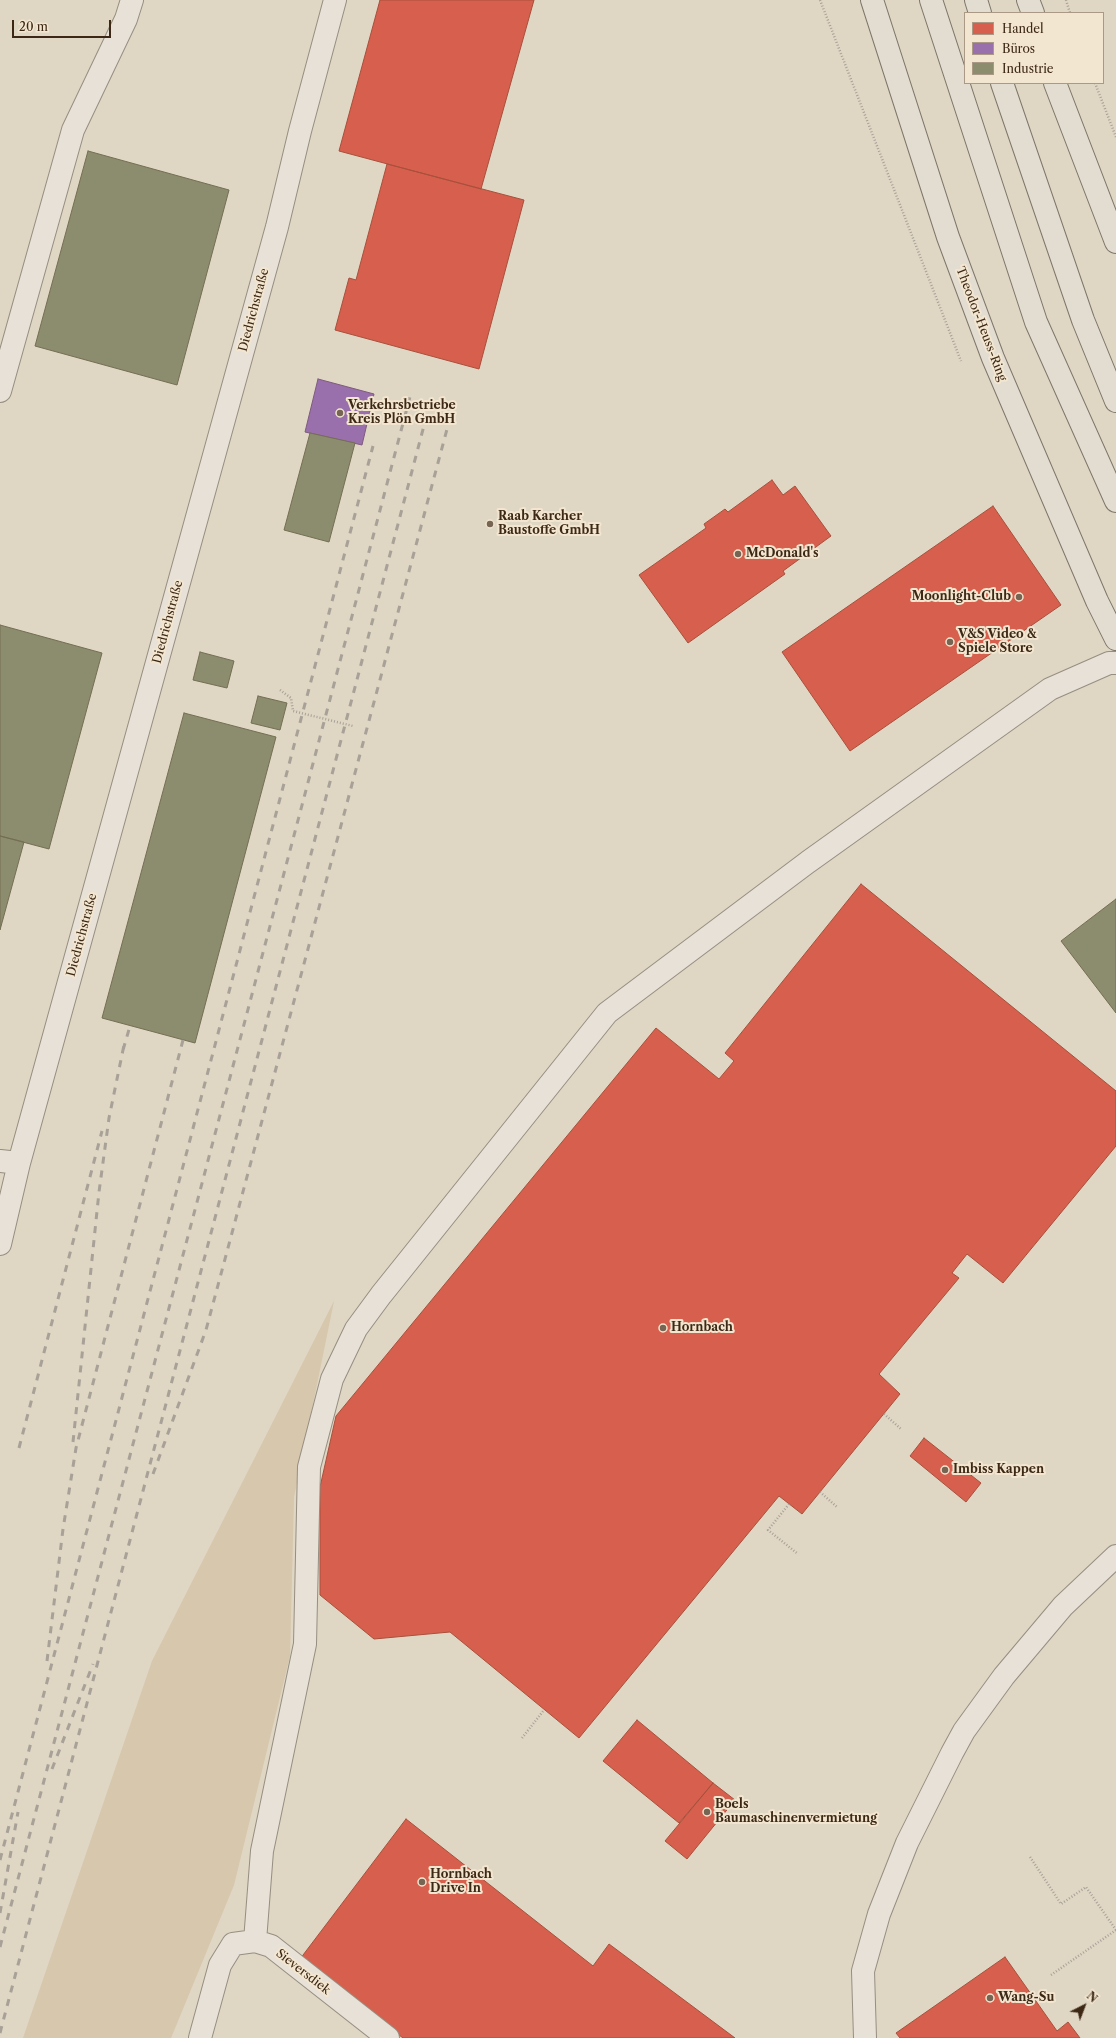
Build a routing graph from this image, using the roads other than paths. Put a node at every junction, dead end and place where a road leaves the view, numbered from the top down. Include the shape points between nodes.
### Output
1 (132, 0) edge
2 (335, 0) edge
3 (872, 0) edge
4 (931, 0) edge
5 (976, 0) edge
6 (1028, 0) edge
7 (980, 12) edge
8 (1032, 12) edge
9 (1002, 84) edge
10 (1055, 84) edge
11 (1116, 242) edge
12 (0, 391) edge
13 (1116, 401) edge
14 (1116, 501) edge
15 (1116, 639) edge
16 (1116, 663) edge
17 (10, 1162) edge
18 (0, 1244) edge
19 (1116, 1556) edge
20 (255, 1941) junction
21 (200, 2038) edge
22 (388, 2038) edge
23 (865, 2038) edge

1 - 12 street via 126,19 73,130
2 - 17 street, Diedrichstraße via 277,227
3 - 15 main road, Theodor-Heuss-Ring via 948,237 993,358 1097,601
4 - 14 main road via 1036,322
5 - 7 main road
6 - 8 main road
9 - 13 main road via 1083,320
10 - 11 main road
16 - 20 street via 1110,663 1050,689 808,862 607,1013 356,1329 332,1379 309,1467 305,1644 262,1851
17 - 18 street, Diedrichstraße
19 - 23 street via 1063,1606 1004,1676 964,1732 949,1760 907,1843 879,1914 863,1971
20 - 21 street, Sieversdiek via 233,1944 220,1965
20 - 22 street, Sieversdiek via 271,1946

